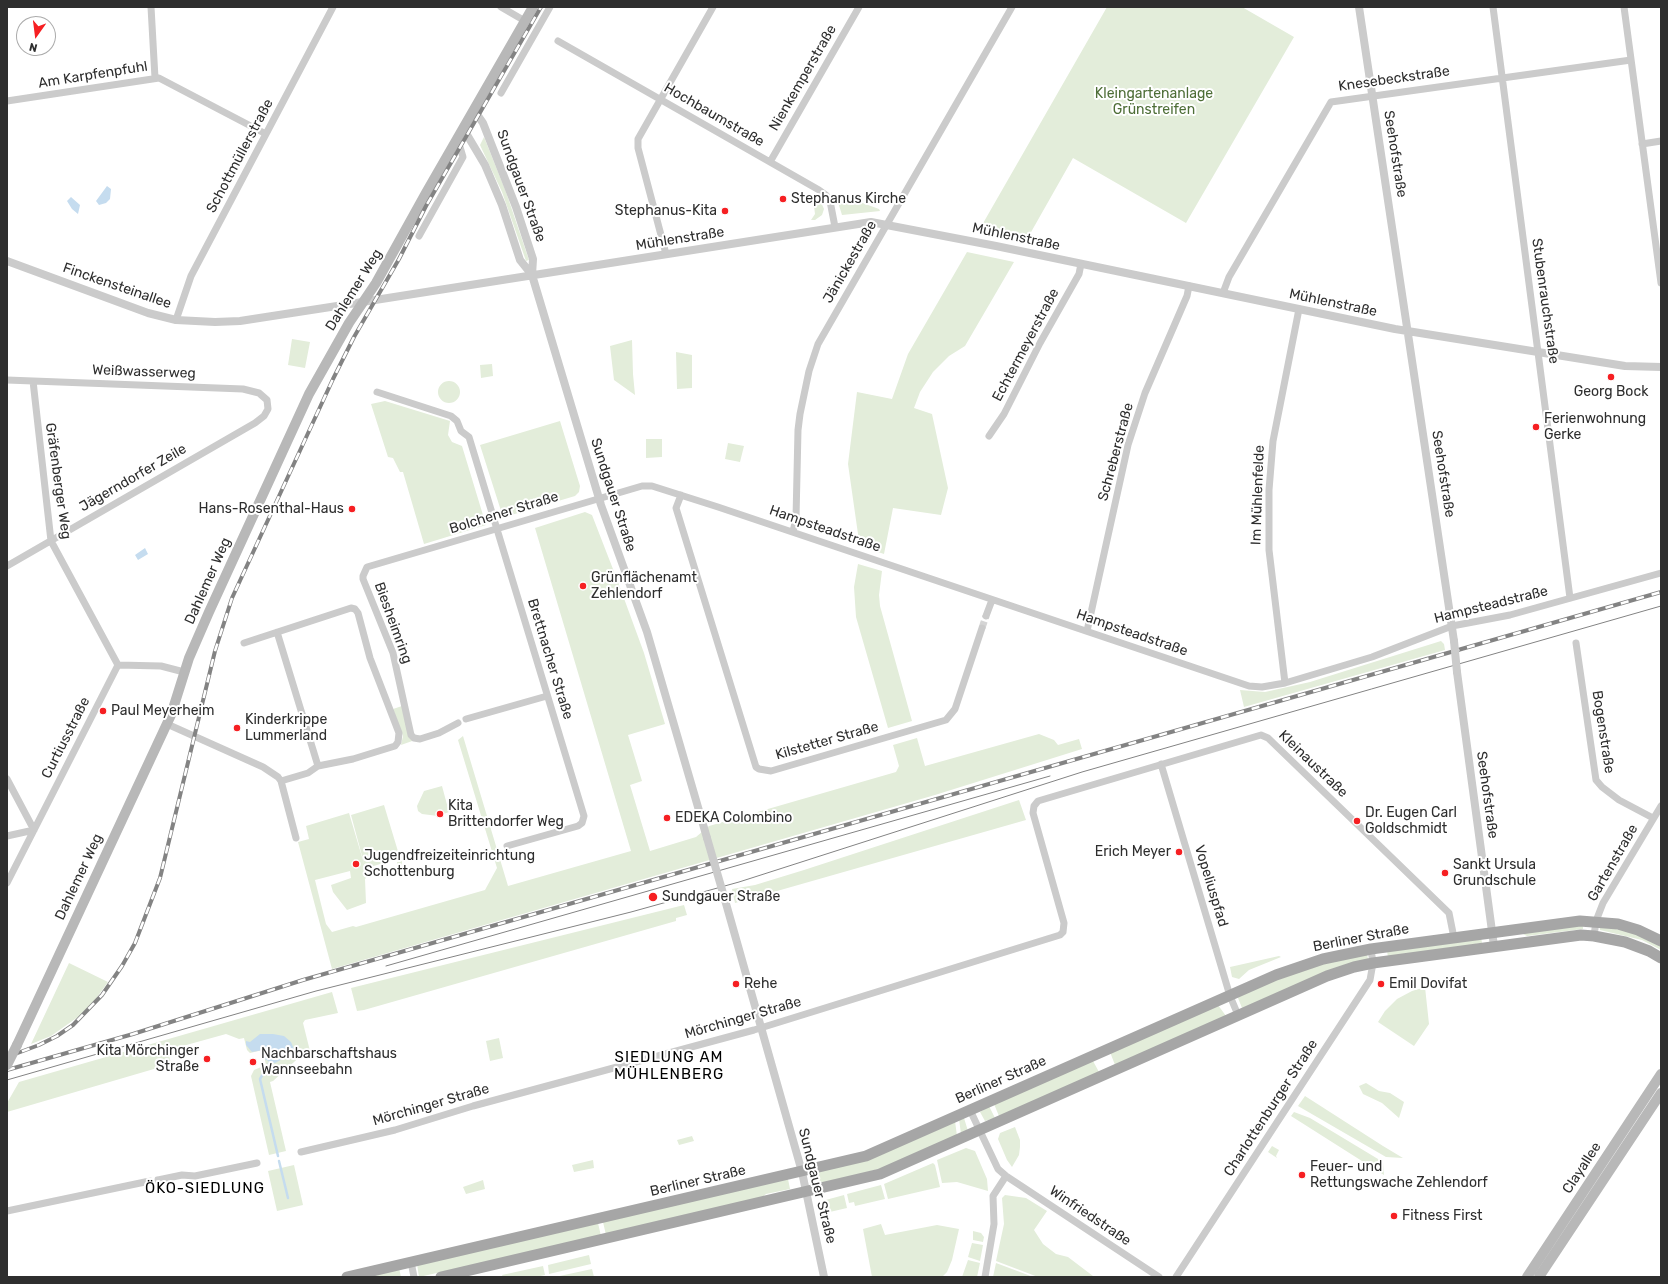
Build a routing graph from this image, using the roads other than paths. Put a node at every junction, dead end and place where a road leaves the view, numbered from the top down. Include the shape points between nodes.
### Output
1 (151, 7) edge
2 (333, 7) edge
3 (501, 7) edge
4 (533, 7) edge
5 (550, 7) edge
6 (713, 7) edge
7 (859, 7) edge
8 (1012, 7) edge
9 (1359, 7) edge
10 (1493, 7) edge
11 (1624, 7) edge
12 (525, 21) junction
13 (558, 41) dead end
14 (507, 52) junction
15 (520, 60) junction
16 (1631, 60) junction
17 (156, 78) junction
18 (1502, 78) junction
19 (501, 93) dead end
20 (1373, 95) junction
21 (660, 99) junction
22 (7, 101) edge
23 (474, 110) junction
24 (463, 128) junction
25 (266, 134) junction
26 (1661, 141) edge
27 (455, 143) junction
28 (1642, 144) junction
29 (770, 162) junction
30 (887, 224) junction
31 (836, 228) junction
32 (419, 236) dead end
33 (666, 254) junction
34 (7, 261) edge
35 (1081, 264) junction
36 (532, 275) junction
37 (1661, 283) edge
38 (1189, 286) junction
39 (1223, 293) junction
40 (363, 302) junction
41 (1299, 309) junction
42 (176, 320) junction
43 (1408, 331) junction
44 (1539, 352) junction
45 (1661, 367) edge
46 (7, 380) edge
47 (33, 381) junction
48 (377, 392) dead end
49 (268, 409) joint
50 (989, 436) dead end
51 (681, 495) junction
52 (599, 498) junction
53 (496, 529) junction
54 (793, 532) junction
55 (51, 541) junction
56 (417, 553) joint
57 (7, 566) edge
58 (1661, 573) edge
59 (1570, 598) junction
60 (992, 600) junction
61 (986, 616) tunnel mouth
62 (1452, 626) junction
63 (982, 628) tunnel mouth
64 (1087, 631) junction
65 (277, 632) junction
66 (244, 643) dead end
67 (1576, 643) dead end
68 (118, 665) junction
69 (184, 672) junction
70 (1285, 683) junction
71 (548, 696) junction
72 (466, 719) dead end
73 (458, 722) dead end
74 (167, 724) junction
75 (1161, 764) junction
76 (318, 766) junction
77 (7, 779) edge
78 (281, 781) junction
79 (1034, 806) joint
80 (1661, 806) edge
81 (1654, 818) junction
82 (34, 830) junction
83 (7, 836) edge
84 (296, 838) dead end
85 (507, 846) dead end
86 (7, 883) edge
87 (1596, 921) junction
88 (1492, 932) junction
89 (1594, 936) junction
90 (1454, 938) junction
91 (1661, 941) edge
92 (1494, 946) junction
93 (1371, 949) junction
94 (1661, 958) edge
95 (1373, 963) junction
96 (1230, 996) junction
97 (1238, 1015) junction
98 (761, 1028) junction
99 (7, 1065) edge
100 (1661, 1074) edge
101 (1661, 1093) edge
102 (970, 1110) junction
103 (979, 1130) junction
104 (301, 1152) dead end
105 (257, 1163) dead end
106 (802, 1172) junction
107 (1006, 1176) junction
108 (158, 1180) tunnel mouth
109 (145, 1182) tunnel mouth
110 (807, 1192) junction
111 (7, 1211) edge
112 (411, 1262) junction
113 (347, 1277) edge
114 (414, 1277) edge
115 (441, 1277) edge
116 (824, 1277) edge
117 (985, 1277) edge
118 (1159, 1277) edge
119 (1176, 1277) edge
120 (1527, 1277) edge
121 (1540, 1277) edge

1 - 17 street
2 - 25 street, Schottmüllerstraße
3 - 12 street
4 - 12 main road, Dahlemer Weg
5 - 15 street
6 - 21 street
7 - 29 street, Nienkemperstraße
8 - 30 street, Jänickestraße
9 - 20 street, Seehofstraße
10 - 18 street, Stubenrauchstraße
11 - 16 street
12 - 14 main road, Dahlemer Weg
13 - 21 street, Hochbaumstraße
14 - 15 street
14 - 23 main road, Dahlemer Weg
15 - 19 street
16 - 18 street, Knesebeckstraße
16 - 28 street
17 - 22 street, Am Karpfenpfuhl
17 - 25 street, Am Karpfenpfuhl
18 - 20 street, Knesebeckstraße
18 - 44 street, Stubenrauchstraße
20 - 39 street, Knesebeckstraße via 1329,103 1229,276
20 - 43 street, Seehofstraße
21 - 29 street, Hochbaumstraße
21 - 33 street via 640,133 638,145
23 - 24 main road, Dahlemer Weg
23 - 36 street, Sundgauer Straße via 484,122 516,207 533,260
24 - 27 main road, Dahlemer Weg
24 - 36 street, Sundgauer Straße via 485,165 502,205 520,260
25 - 42 street, Schottmüllerstraße via 191,276
26 - 28 street
27 - 32 street via 460,147 463,156
27 - 40 main road, Dahlemer Weg
28 - 37 street
29 - 31 street, Hochbaumstraße via 826,195 833,207
30 - 31 street, Mühlenstraße via 871,222
30 - 35 street, Mühlenstraße
30 - 54 street, Jänickestraße via 818,344 809,371 798,430 796,518
31 - 33 street, Mühlenstraße
33 - 36 street, Mühlenstraße
34 - 42 street, Finckensteinallee via 132,307
35 - 38 street, Mühlenstraße
35 - 50 street, Echtermeyerstraße via 1079,274 1004,414
36 - 40 street, Mühlenstraße
36 - 52 street, Sundgauer Straße
38 - 39 street, Mühlenstraße
38 - 64 street, Schreberstraße via 1188,296 1145,393 1128,445
39 - 41 street, Mühlenstraße
40 - 42 street, Finckensteinallee via 240,321 201,323
40 - 69 main road, Dahlemer Weg via 309,394
41 - 43 street, Mühlenstraße
41 - 70 street, Im Mühlenfelde via 1273,441 1269,490 1269,550
43 - 44 street, Mühlenstraße
43 - 62 street, Seehofstraße
44 - 45 street, Mühlenstraße via 1625,366
44 - 59 street, Stubenrauchstraße
46 - 47 street, Weißwasserweg
47 - 49 street, Weißwasserweg via 243,388 259,392 267,400
47 - 55 street, Gräfenberger Weg
48 - 53 street, Brettnacher Straße via 451,416 457,421 461,431 469,437
49 - 55 street, Jägerndorfer Zeile via 264,416 253,424
51 - 52 street, Hampsteadstraße via 652,486 642,486
51 - 54 street, Hampsteadstraße
51 - 63 street, Kilstetter Straße via 676,508 756,767 759,769 771,771 946,720 955,709
52 - 53 street, Bolchener Straße
52 - 98 street, Sundgauer Straße, bridge via 647,632
53 - 56 street, Bolchener Straße
53 - 71 street, Brettnacher Straße
54 - 60 street, Hampsteadstraße
55 - 57 street, Jägerndorfer Zeile
55 - 68 street, Gräfenberger Weg
56 - 73 street, Biesheimring via 367,567 363,579 393,653 411,735 420,739 439,733
58 - 59 street, Hampsteadstraße
59 - 62 street, Hampsteadstraße via 1510,615
60 - 61 street
60 - 64 street, Hampsteadstraße
62 - 70 street, Hampsteadstraße via 1372,657
62 - 88 street, Seehofstraße, bridge
64 - 70 street, Hampsteadstraße via 1249,686 1262,687
65 - 66 street
65 - 76 street
65 - 76 street via 351,608 355,609 370,658 400,733 396,746
67 - 81 street, Bogenstraße via 1596,780 1614,796
68 - 69 street via 161,666
68 - 82 street, Curtiusstraße
69 - 74 main road, Dahlemer Weg
71 - 72 street
71 - 85 street, Brettnacher Straße via 584,816 578,826
74 - 78 street via 263,767
74 - 99 main road, Dahlemer Weg, bridge
75 - 79 street, Kleinaustraße via 1045,798
75 - 90 street, Kleinaustraße via 1261,735 1265,736 1448,913
75 - 96 street, Vopeliuspfad
76 - 78 street via 308,773
77 - 82 street
78 - 84 street
79 - 98 street, Mörchinger Straße via 1033,813 1064,923 1062,933
80 - 81 street, Gartenstraße
81 - 87 street, Gartenstraße via 1603,903
82 - 83 street
82 - 86 street, Curtiusstraße
87 - 88 main road, Berliner Straße via 1564,922
87 - 89 street, Gartenstraße
87 - 91 main road, Berliner Straße via 1629,928
88 - 90 main road, Berliner Straße
88 - 92 street, Seehofstraße
89 - 92 main road, Berliner Straße via 1565,936
89 - 94 main road, Berliner Straße via 1635,945
90 - 93 main road, Berliner Straße
92 - 95 main road, Berliner Straße
93 - 95 street, Charlottenburger Straße
93 - 96 main road, Berliner Straße via 1314,962 1276,975
95 - 97 main road, Berliner Straße via 1327,976
95 - 119 street, Charlottenburger Straße via 1370,980
96 - 97 street, Vopeliuspfad
96 - 102 main road, Berliner Straße
97 - 103 main road, Berliner Straße
98 - 104 street, Mörchinger Straße via 473,1106 395,1130
98 - 106 street, Sundgauer Straße
100 - 120 main road, Clayallee
101 - 121 main road, Clayallee
102 - 103 street, Winfriedstraße
102 - 106 main road, Berliner Straße via 866,1156
103 - 107 street, Winfriedstraße via 998,1169
103 - 110 main road, Berliner Straße via 880,1174
105 - 108 street via 195,1176 182,1175
106 - 110 street, Sundgauer Straße
106 - 112 main road, Berliner Straße
107 - 117 street via 993,1196 994,1224
107 - 118 street, Winfriedstraße
109 - 111 street
110 - 115 main road, Berliner Straße
110 - 116 street, Sundgauer Straße
112 - 113 main road, Berliner Straße
112 - 114 street

